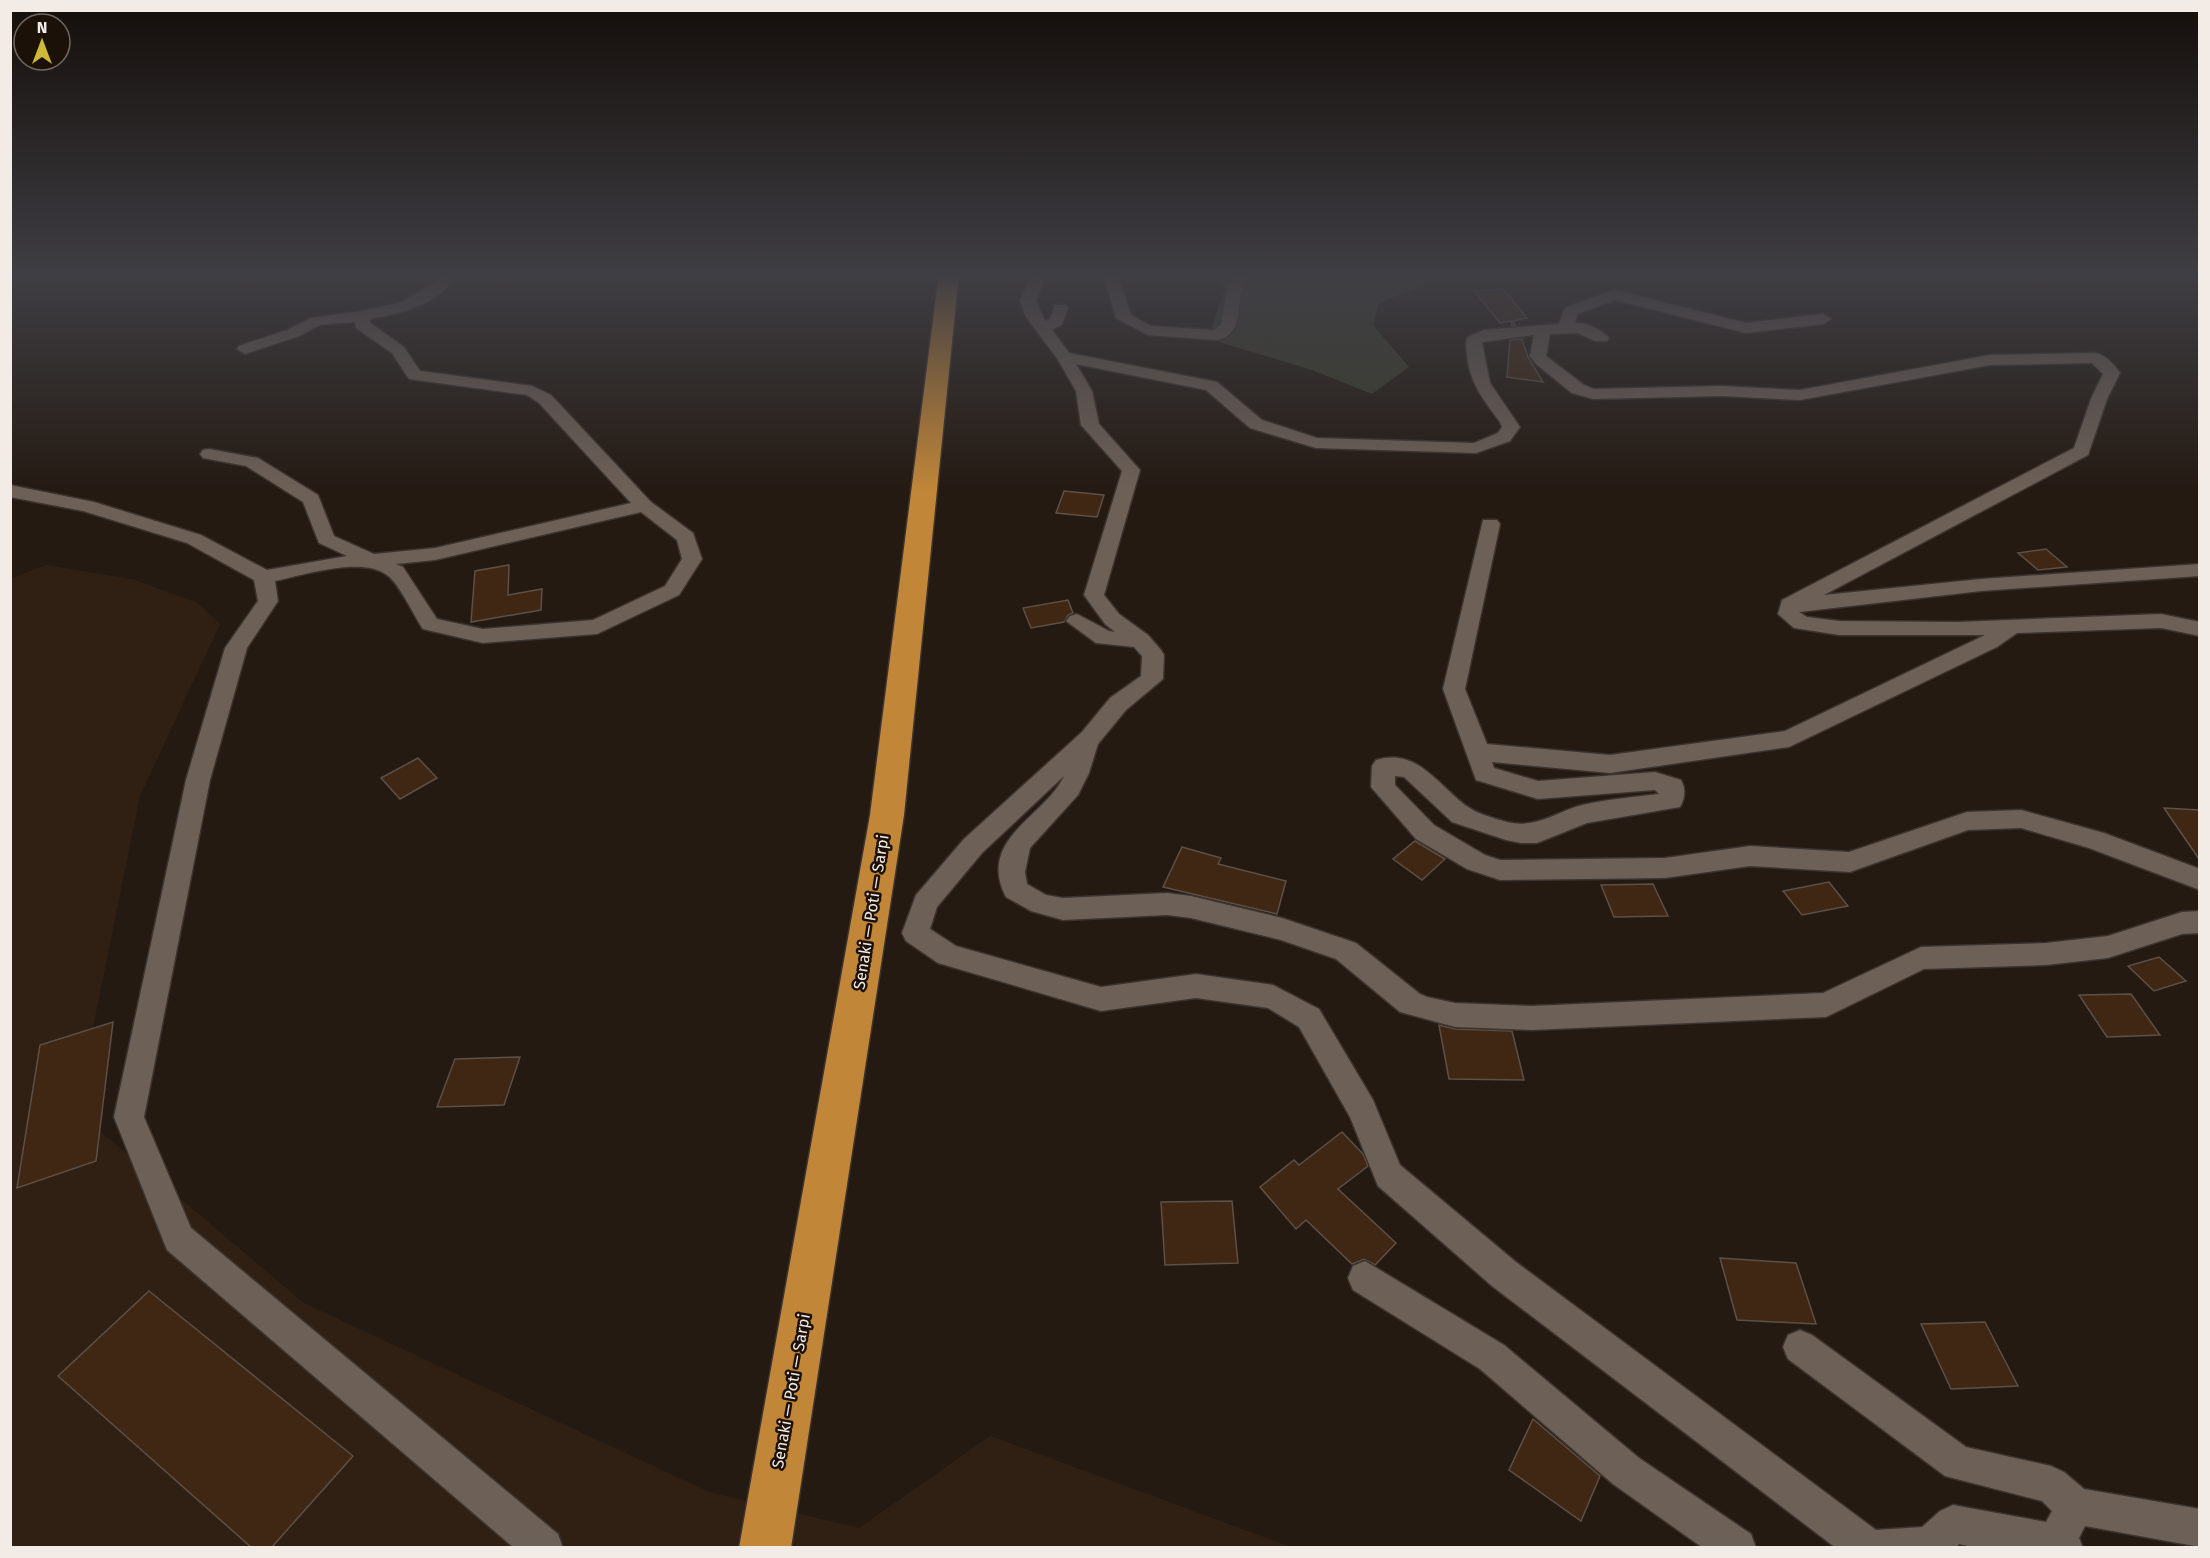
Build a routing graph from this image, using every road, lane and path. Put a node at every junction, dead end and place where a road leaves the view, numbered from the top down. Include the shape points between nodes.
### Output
1 (255, 346) edge
2 (392, 346) edge
3 (941, 346) edge
4 (1060, 346) edge
5 (1474, 346) edge
6 (1540, 346) edge
7 (245, 349) dead end
8 (1064, 357) junction
9 (209, 454) dead end
10 (10, 491) edge
11 (644, 506) junction
12 (1490, 524) dead end
13 (372, 560) junction
14 (2199, 570) edge
15 (264, 577) junction
16 (1789, 605) junction
17 (1077, 621) dead end
18 (2013, 626) junction
19 (2199, 629) edge
20 (1140, 640) junction
21 (1090, 738) junction
22 (1478, 752) junction
23 (2199, 880) edge
24 (2199, 922) edge
25 (1365, 1278) dead end
26 (1800, 1347) dead end
27 (2076, 1506) junction
28 (2199, 1528) edge
29 (2060, 1545) edge
30 (544, 1548) edge
31 (765, 1548) edge
32 (1737, 1548) edge
33 (1868, 1548) edge
34 (1880, 1548) edge

1 - 7 street
2 - 11 street via 415,375 531,391 545,399
3 - 31 highway, Senaki — Poti — Sarpi via 887,815
4 - 8 street
5 - 8 street via 1475,362 1487,396 1511,427 1504,437 1476,448 1316,443 1256,424 1210,386
6 - 16 street via 1538,356 1542,360 1578,389 1593,394 1800,394 1990,360 2096,358 2112,373 2082,451
8 - 20 street via 1084,391 1090,424 1131,470 1094,595 1112,619
9 - 13 street via 252,462 312,499 326,539
10 - 15 street via 87,506 194,539
11 - 13 street via 435,554
11 - 13 street via 686,537 692,560 672,590 597,627 483,636 430,624 396,571
12 - 22 street via 1454,689
13 - 15 street via 327,564
14 - 16 street via 1981,585
15 - 30 street via 268,601 236,648 198,780 129,1117 179,1239
16 - 18 street via 1788,614 1801,623 1839,628
17 - 20 street via 1104,638
18 - 19 street via 2161,621
18 - 22 street via 1989,642 1789,739 1610,764
20 - 21 street via 1154,655 1152,679 1118,704
21 - 24 street via 1070,787 1017,844 1010,871 1015,890 1040,904 1063,909 1167,904 1282,929 1346,951 1410,1003 1455,1015 1532,1018 1826,1005 1921,958 2046,954 2108,947 2182,923
21 - 33 street via 973,846 925,903 915,933 948,955 1101,999 1196,986 1273,997 1309,1018 1362,1110 1389,1175 1504,1274
22 - 23 street via 1484,774 1538,790 1647,780 1672,786 1671,801 1584,814 1537,833 1521,833 1461,815 1410,769 1384,766 1383,787 1425,832 1476,862 1500,870 1665,868 1750,856 1850,862 1967,821 2020,819 2095,840
25 - 32 street via 1492,1357 1626,1471
26 - 27 street via 1958,1463 2051,1485
27 - 28 street
27 - 29 street
29 - 34 street via 1953,1524 1930,1546

